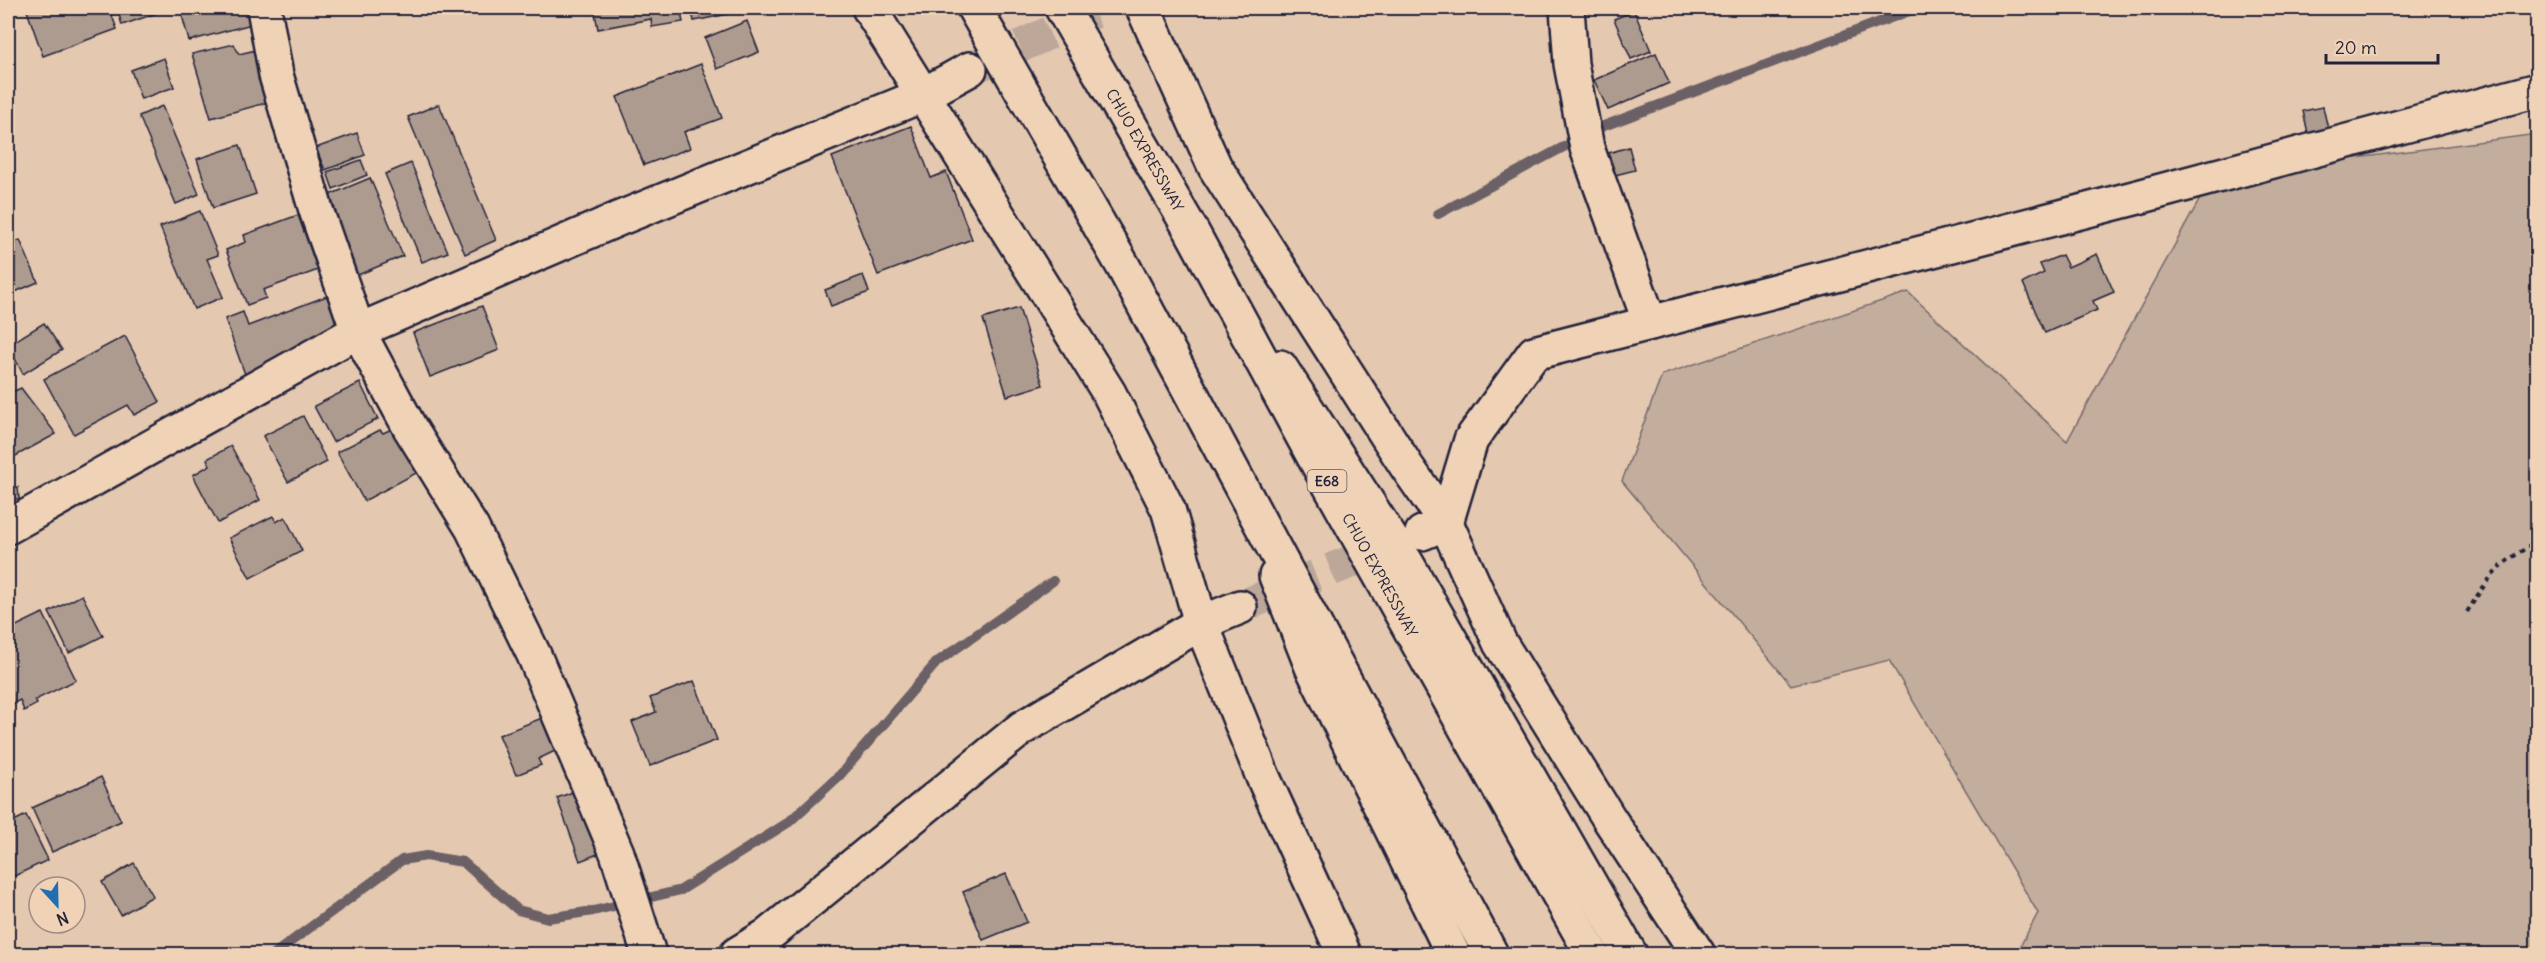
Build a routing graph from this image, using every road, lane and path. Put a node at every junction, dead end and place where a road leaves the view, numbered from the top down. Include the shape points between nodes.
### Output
1 (264, 8) edge
2 (869, 8) edge
3 (974, 8) edge
4 (1062, 8) edge
5 (1143, 8) edge
6 (1567, 8) edge
7 (970, 69) tunnel mouth
8 (2538, 90) edge
9 (923, 95) junction
10 (1191, 230) junction
11 (1650, 323) junction
12 (358, 332) junction
13 (1237, 479) junction
14 (8, 527) edge
15 (1434, 528) junction
16 (2538, 542) edge
17 (1240, 606) tunnel mouth
18 (2467, 612) dead end
19 (1201, 623) junction
20 (647, 948) edge
21 (737, 954) edge
22 (1344, 954) edge
23 (1453, 954) edge
24 (1491, 954) edge
25 (1592, 954) edge
26 (1630, 954) edge
27 (1698, 954) edge

1 - 12 main road via 276,75
2 - 9 main road
3 - 13 main road via 1124,266
4 - 10 main road, CHUO EXPRESSWAY / E68
5 - 15 main road via 1215,167 1394,448
6 - 11 main road via 1571,64 1584,133
7 - 9 main road
8 - 11 main road
9 - 12 main road via 618,219
9 - 19 main road via 1109,393 1168,509
10 - 25 main road, CHUO EXPRESSWAY / E68
10 - 26 main road via 1406,562
11 - 15 main road via 1534,353 1471,440
12 - 14 main road
12 - 20 main road via 410,428 472,528 534,655 617,853
13 - 23 main road via 1312,667
13 - 24 main road
15 - 27 main road via 1500,643
16 - 18 path via 2516,553 2492,574
17 - 19 main road
19 - 21 main road via 1022,728 768,935
19 - 22 main road via 1263,777

